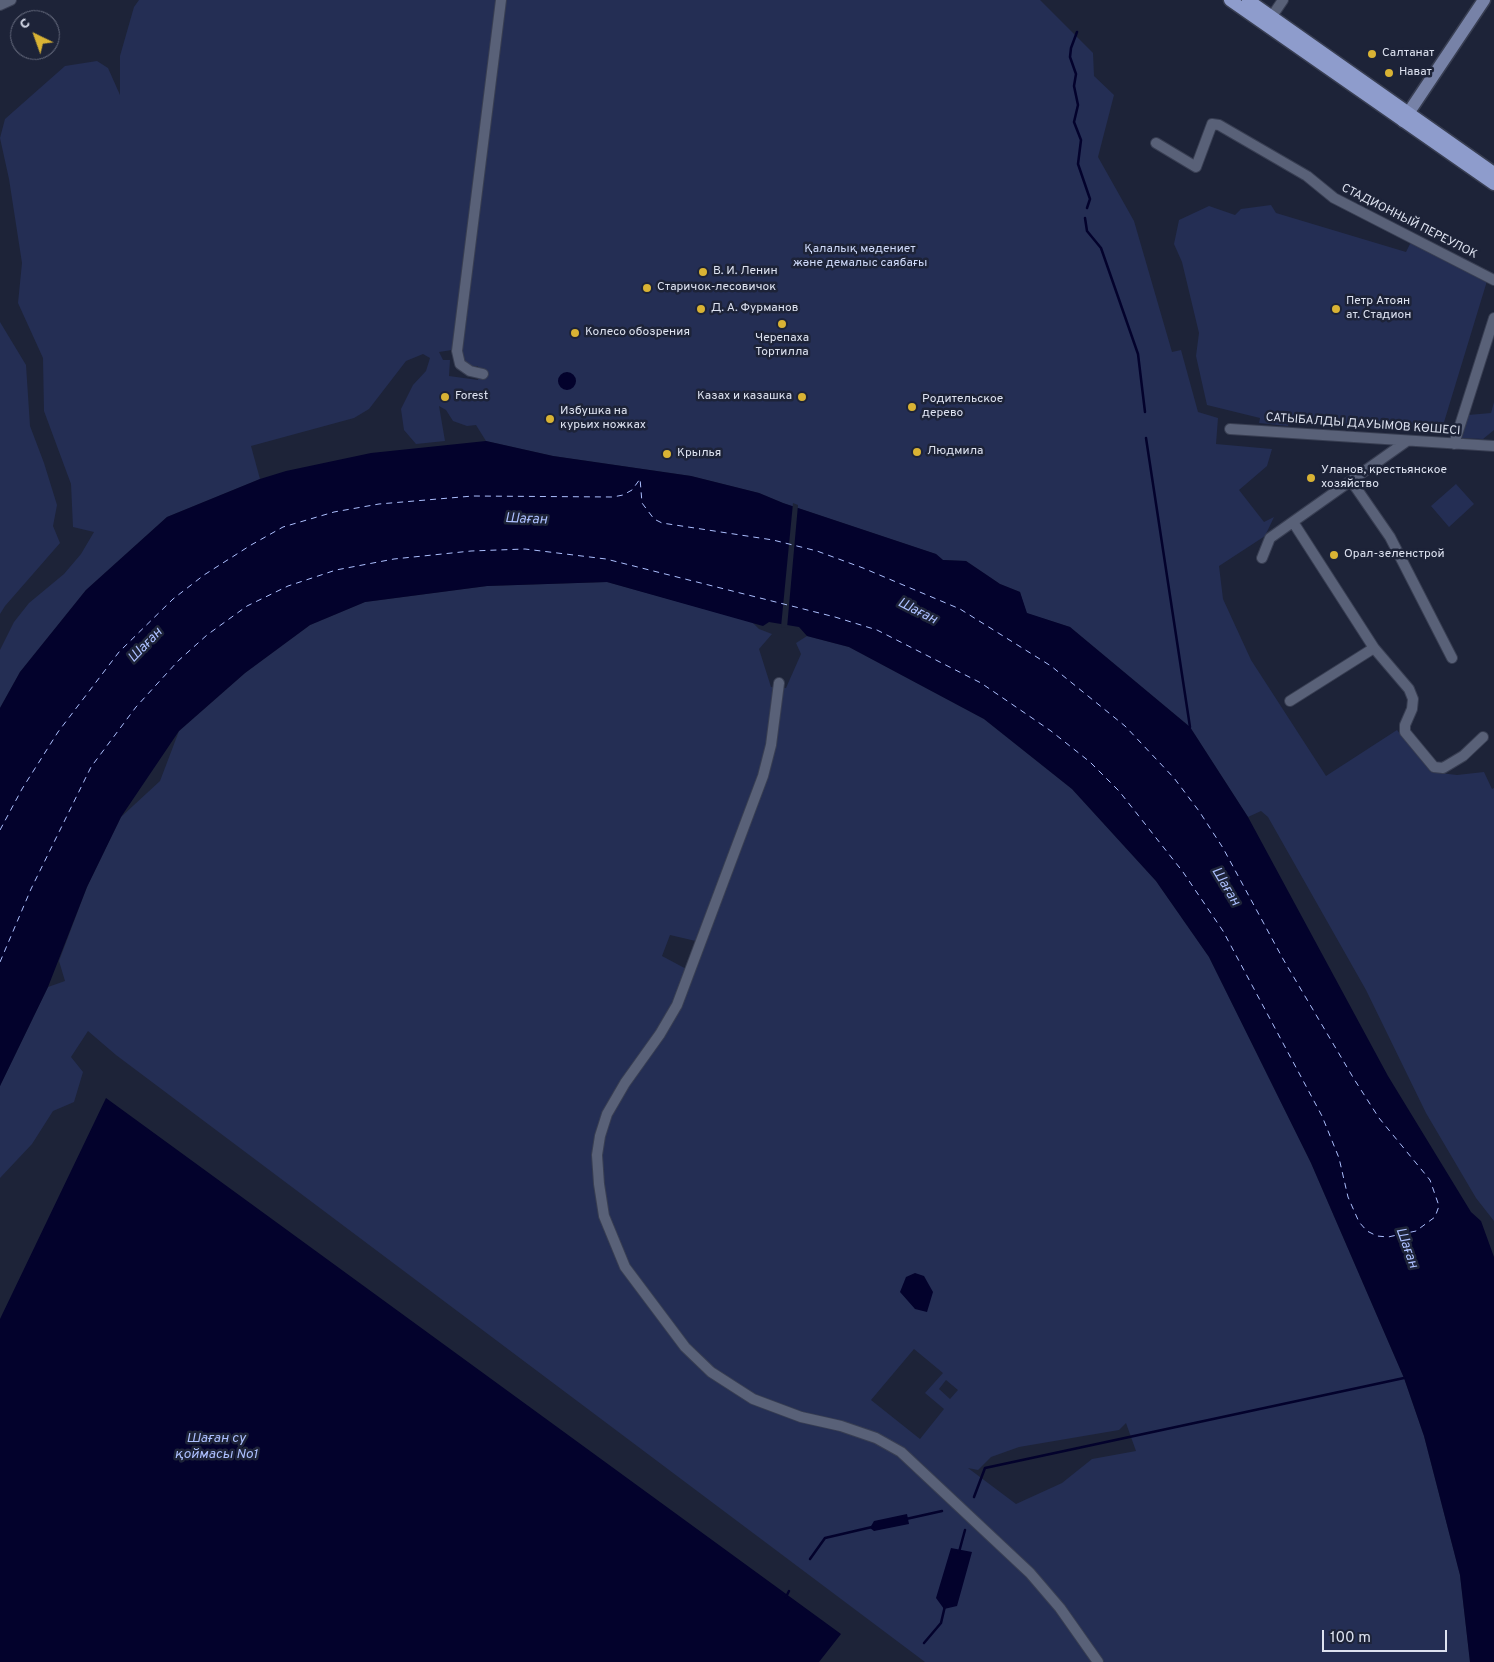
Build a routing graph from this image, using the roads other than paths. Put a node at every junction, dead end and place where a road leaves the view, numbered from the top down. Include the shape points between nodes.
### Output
1 (11, 0) edge
2 (500, 0) edge
3 (1230, 0) edge
4 (1248, 0) edge
5 (1283, 0) edge
6 (1484, 0) edge
7 (0, 5) edge
8 (1269, 21) junction
9 (1406, 117) junction
10 (1156, 143) dead end
11 (1494, 173) edge
12 (1494, 184) edge
13 (1494, 280) edge
14 (1494, 318) edge
15 (483, 374) dead end
16 (1230, 429) dead end
17 (1407, 440) junction
18 (1454, 444) junction
19 (1494, 446) edge
20 (1352, 482) junction
21 (1293, 522) junction
22 (1262, 558) dead end
23 (1374, 648) junction
24 (1452, 658) dead end
25 (779, 683) dead end
26 (1290, 701) dead end
27 (1483, 737) dead end
28 (1098, 1662) edge

1 - 7 street
2 - 15 street via 457,351 460,364
3 - 8 main road
4 - 8 main road
5 - 8 street
6 - 9 main road
8 - 9 main road
9 - 11 main road
9 - 12 main road
10 - 13 street, СТАДИОННЫЙ ПЕРЕУЛОК via 1196,167 1212,124 1219,126 1307,176 1334,198
14 - 18 street
16 - 17 street, САТЫБАЛДЫ ДАУЫМОВ КӨШЕСІ
17 - 18 street, САТЫБАЛДЫ ДАУЫМОВ КӨШЕСІ
17 - 20 street
18 - 19 street, САТЫБАЛДЫ ДАУЫМОВ КӨШЕСІ
20 - 21 street
20 - 24 street via 1390,537
21 - 22 street via 1270,538
21 - 23 street
23 - 26 street
23 - 27 street via 1409,689 1413,699 1405,732 1434,767 1444,768
25 - 28 street via 771,745 763,776 677,1004 607,1114 597,1155 604,1216 626,1267 686,1347 711,1372 753,1400 876,1438 901,1452 1030,1573 1060,1608

